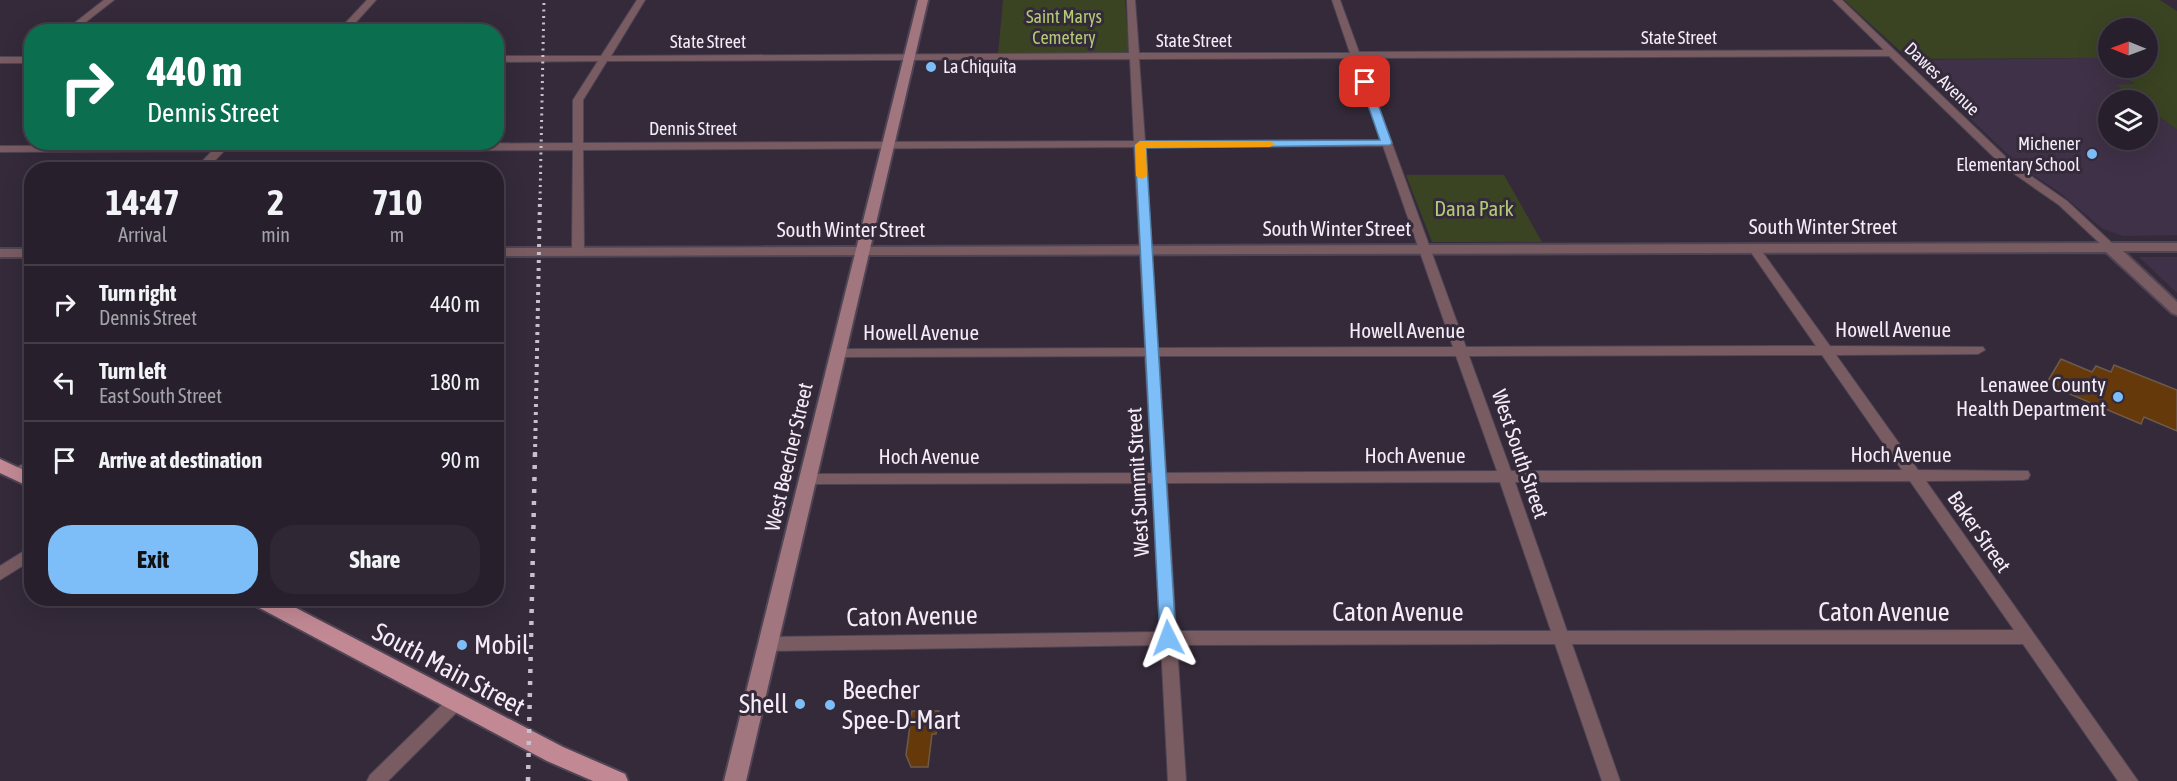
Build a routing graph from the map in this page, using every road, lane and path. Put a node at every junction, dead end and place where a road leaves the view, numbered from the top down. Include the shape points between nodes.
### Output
1 (110, 0) edge
2 (372, 0) edge
3 (641, 0) edge
4 (923, 0) edge
5 (1131, 0) edge
6 (1336, 0) edge
7 (1836, 0) edge
8 (78, 24) edge
9 (348, 24) edge
10 (1891, 53) junction
11 (1356, 56) junction
12 (1136, 57) junction
13 (909, 58) junction
14 (24, 59) edge
15 (504, 59) edge
16 (604, 59) junction
17 (0, 60) edge
18 (1387, 143) junction
19 (888, 144) junction
20 (1140, 145) junction
21 (504, 146) edge
22 (577, 146) junction
23 (0, 149) edge
24 (24, 149) edge
25 (219, 150) edge
26 (207, 162) edge
27 (2110, 247) junction
28 (2177, 247) edge
29 (1754, 248) junction
30 (1426, 250) junction
31 (862, 251) junction
32 (1145, 251) junction
33 (504, 252) edge
34 (578, 252) junction
35 (0, 253) edge
36 (24, 254) edge
37 (2177, 310) edge
38 (1826, 350) junction
39 (1978, 350) dead end
40 (1462, 351) junction
41 (1151, 352) junction
42 (837, 353) junction
43 (2024, 475) dead end
44 (1914, 476) junction
45 (1506, 477) junction
46 (1158, 478) junction
47 (807, 479) junction
48 (24, 558) edge
49 (0, 574) edge
50 (274, 606) edge
51 (1562, 637) junction
52 (2028, 637) junction
53 (1168, 638) junction
54 (768, 644) junction
55 (457, 701) junction
56 (376, 781) edge
57 (617, 781) edge
58 (735, 781) edge
59 (1177, 781) edge
60 (1611, 781) edge
61 (2129, 781) edge

1 - 8 street
2 - 9 street
3 - 16 street
4 - 13 main road, West Beecher Street
5 - 12 street, West Summit Street
6 - 11 street, West South Street
7 - 10 street, Dawes Avenue
10 - 11 street, State Street
10 - 27 street, Dawes Avenue via 2007,164 2063,203
11 - 12 street, State Street
11 - 18 street, West South Street
12 - 13 street, State Street
12 - 20 street, West Summit Street
13 - 16 street, State Street
13 - 19 main road, West Beecher Street
14 - 17 street
15 - 16 street, State Street
16 - 22 street via 578,100
18 - 20 street, Dennis Street
18 - 30 street, West South Street
19 - 20 street, Dennis Street
19 - 22 street, Dennis Street
19 - 31 main road, West Beecher Street
20 - 32 street, West Summit Street
21 - 22 street, Dennis Street
22 - 34 street
23 - 24 street, Dennis Street
25 - 26 street
27 - 28 street, South Winter Street
27 - 29 street, South Winter Street
27 - 37 street
29 - 30 street, South Winter Street
29 - 38 street, Baker Street
30 - 32 street, South Winter Street
30 - 40 street, West South Street
31 - 32 street, South Winter Street
31 - 34 street, South Winter Street
31 - 42 main road, West Beecher Street
32 - 41 street, West Summit Street
33 - 34 street, South Winter Street
35 - 36 street
38 - 39 street, Howell Avenue
38 - 40 street, Howell Avenue
38 - 44 street, Baker Street
40 - 41 street, Howell Avenue
40 - 45 street, West South Street
41 - 42 street, Howell Avenue
41 - 46 street, West Summit Street
42 - 47 main road, West Beecher Street
43 - 44 street, Hoch Avenue
44 - 45 street, Hoch Avenue
44 - 52 street, Baker Street
45 - 46 street, Hoch Avenue
45 - 51 street, West South Street
46 - 47 street, Hoch Avenue
46 - 53 street, West Summit Street
47 - 54 main road, West Beecher Street
48 - 49 street
50 - 55 main road, South Main Street
51 - 52 street, Caton Avenue
51 - 53 street, Caton Avenue
51 - 60 street, West South Street
52 - 61 street, Baker Street
53 - 54 street, Caton Avenue
53 - 59 street, West Summit Street
54 - 58 main road, West Beecher Street
55 - 56 street
55 - 57 main road, South Main Street via 555,754

